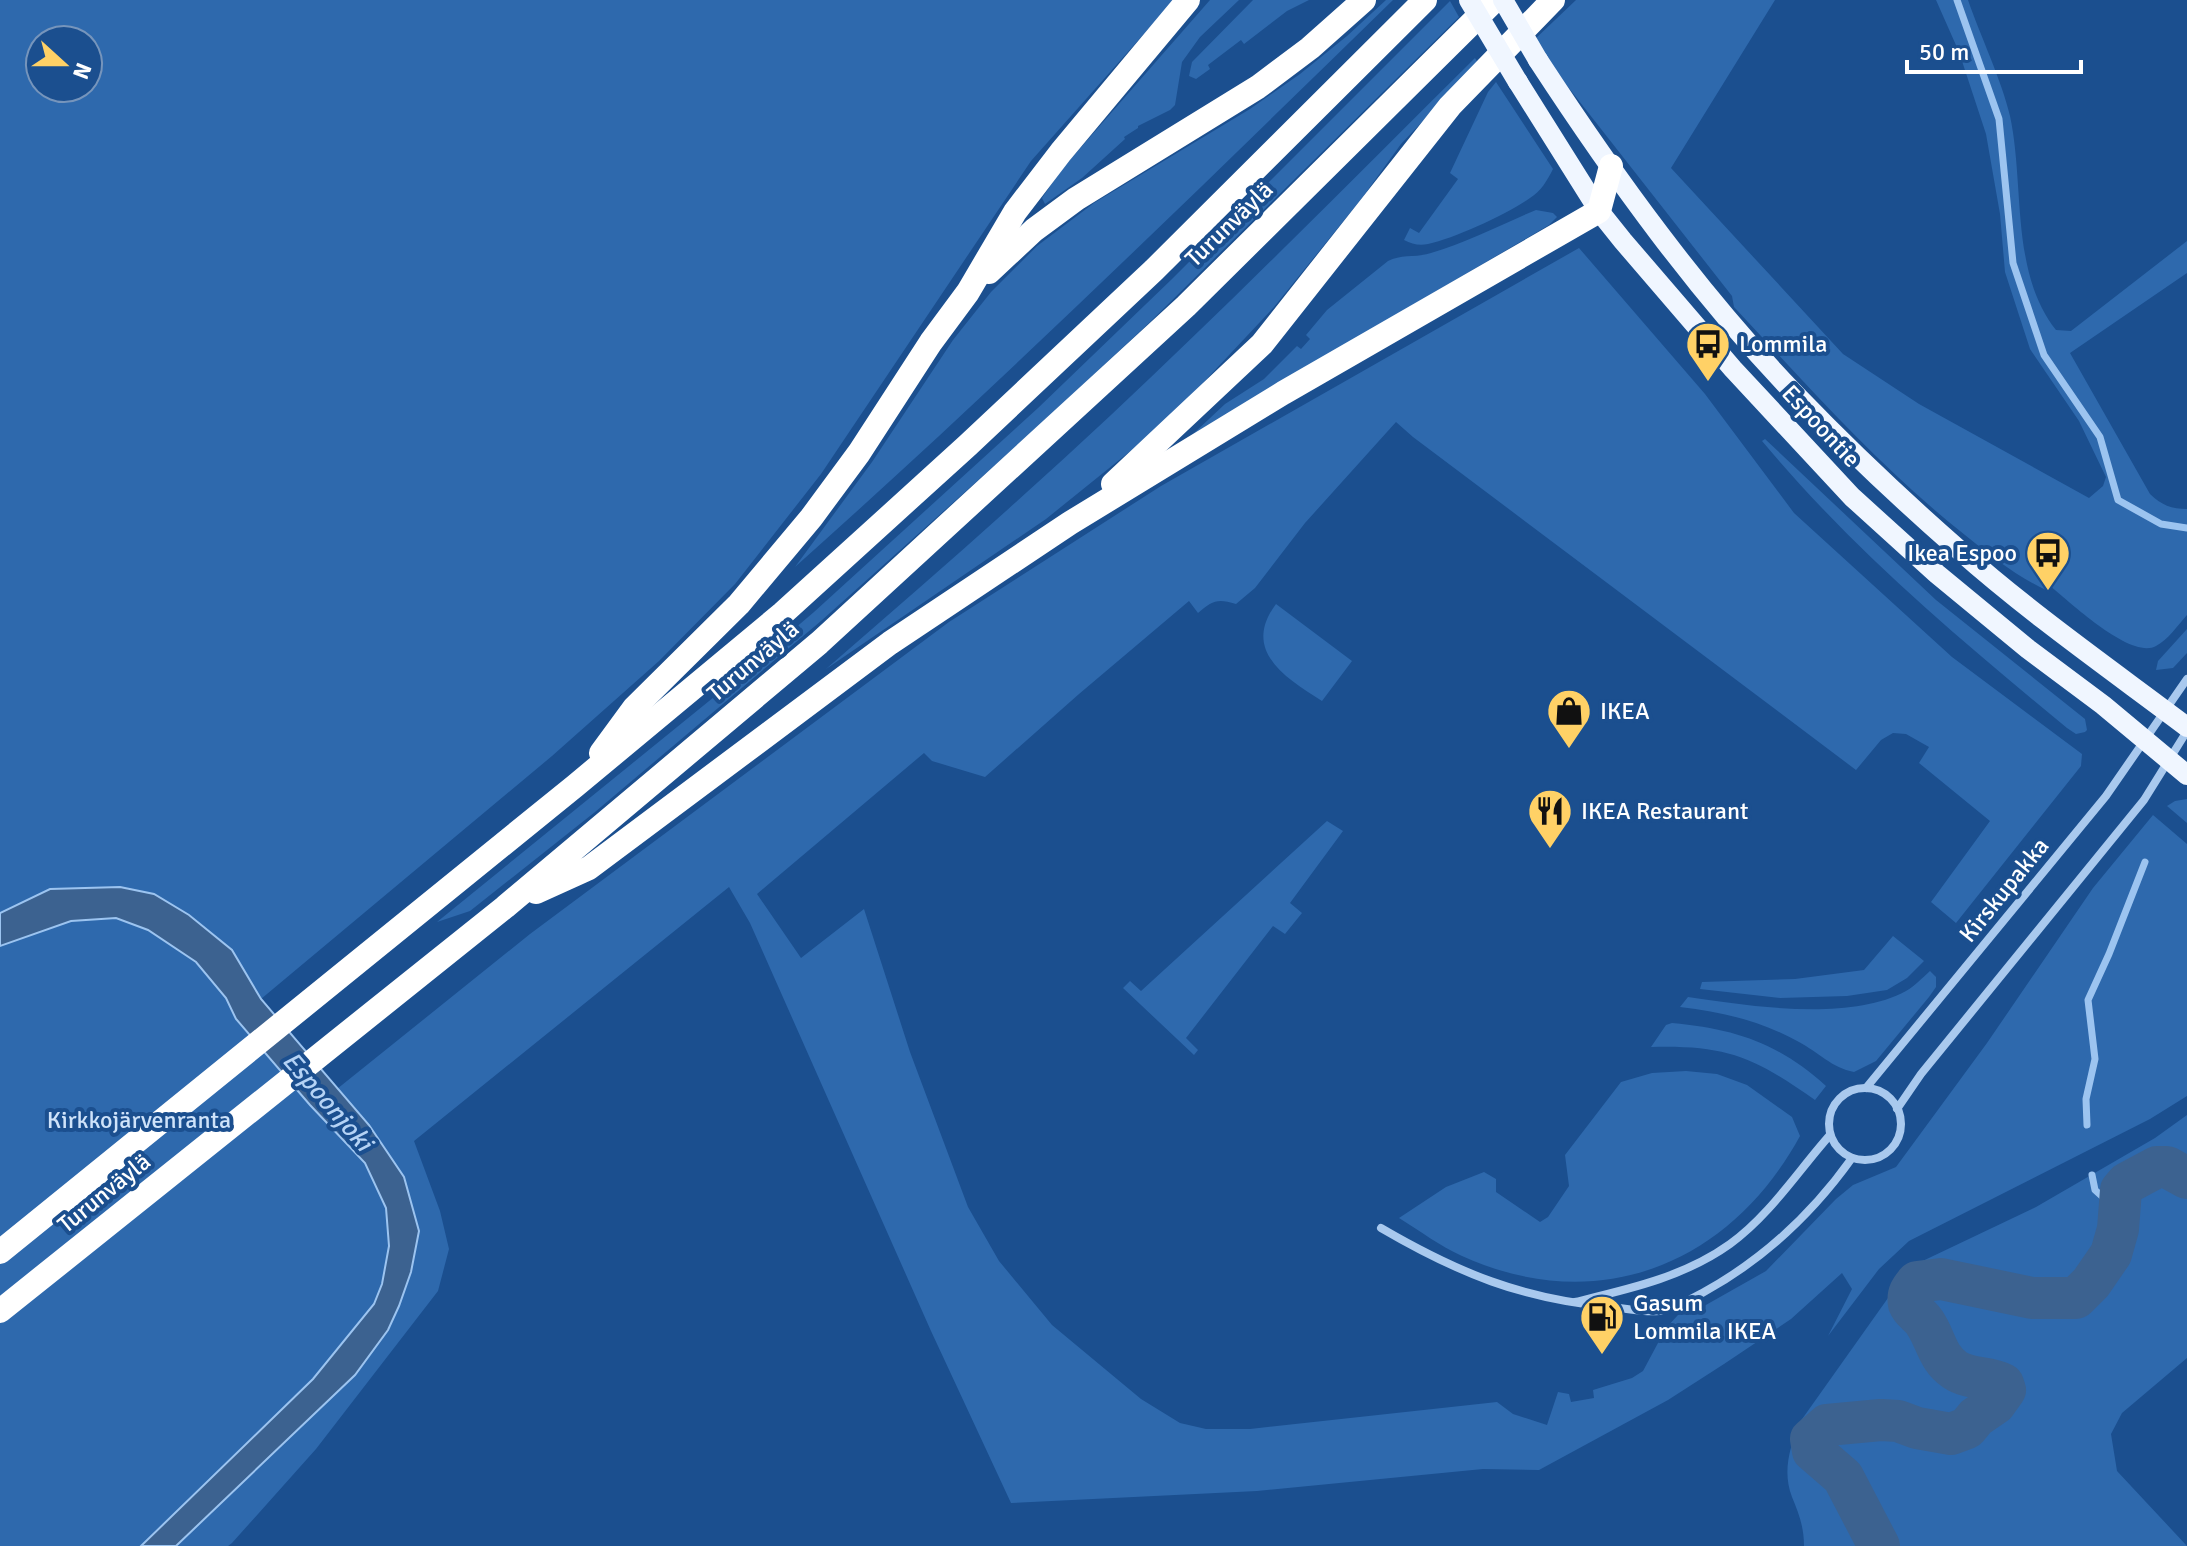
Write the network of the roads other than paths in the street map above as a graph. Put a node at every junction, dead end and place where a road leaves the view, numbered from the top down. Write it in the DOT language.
graph roads {
  1 [pos="1188,0"];
  2 [pos="1364,0"];
  3 [pos="1425,0"];
  4 [pos="1469,0"];
  5 [pos="1495,0"];
  6 [pos="1503,0"];
  7 [pos="1553,0"];
  8 [pos="1611,166"];
  9 [pos="1599,211"];
  10 [pos="968,292"];
  11 [pos="1070,523"];
  12 [pos="2187,679"];
  13 [pos="2165,711"];
  14 [pos="2187,729"];
  15 [pos="2145,740"];
  16 [pos="2169,760"];
  17 [pos="2187,775"];
  18 [pos="575,786"];
  19 [pos="505,907"];
  20 [pos="1866,1088"];
  21 [pos="1897,1109"];
  22 [pos="1830,1135"];
  23 [pos="1852,1158"];
  24 [pos="1381,1228"];
  25 [pos="0,1252"];
  26 [pos="1568,1303"];
  27 [pos="0,1311"];
  1 -- 10 [label="highway"];
  2 -- 10 [label="highway"];
  3 -- 18 [label="highway, Turunväylä"];
  4 -- 9 [label="main road, Espoontie, bridge"];
  5 -- 19 [label="highway, Turunväylä"];
  6 -- 8 [label="main road, Espoontie, bridge"];
  7 -- 11 [label="highway"];
  8 -- 9 [label="highway"];
  8 -- 13 [label="main road, Espoontie"];
  9 -- 11 [label="highway"];
  9 -- 15 [label="main road, Espoontie"];
  10 -- 18 [label="highway"];
  11 -- 19 [label="highway"];
  12 -- 13 [label="street, Kirskupakka"];
  13 -- 14 [label="main road, Espoontie"];
  13 -- 15 [label="street, Kirskupakka"];
  14 -- 16 [label="street"];
  15 -- 16 [label="main road, Espoontie"];
  15 -- 20 [label="street, Kirskupakka"];
  16 -- 17 [label="main road, Espoontie"];
  16 -- 21 [label="street"];
  18 -- 25 [label="highway, Turunväylä"];
  19 -- 27 [label="highway, Turunväylä"];
  20 -- 21 [label="street"];
  20 -- 22 [label="street"];
  21 -- 23 [label="street"];
  22 -- 23 [label="street"];
  22 -- 26 [label="street"];
  23 -- 26 [label="street"];
  24 -- 26 [label="street"];
}
